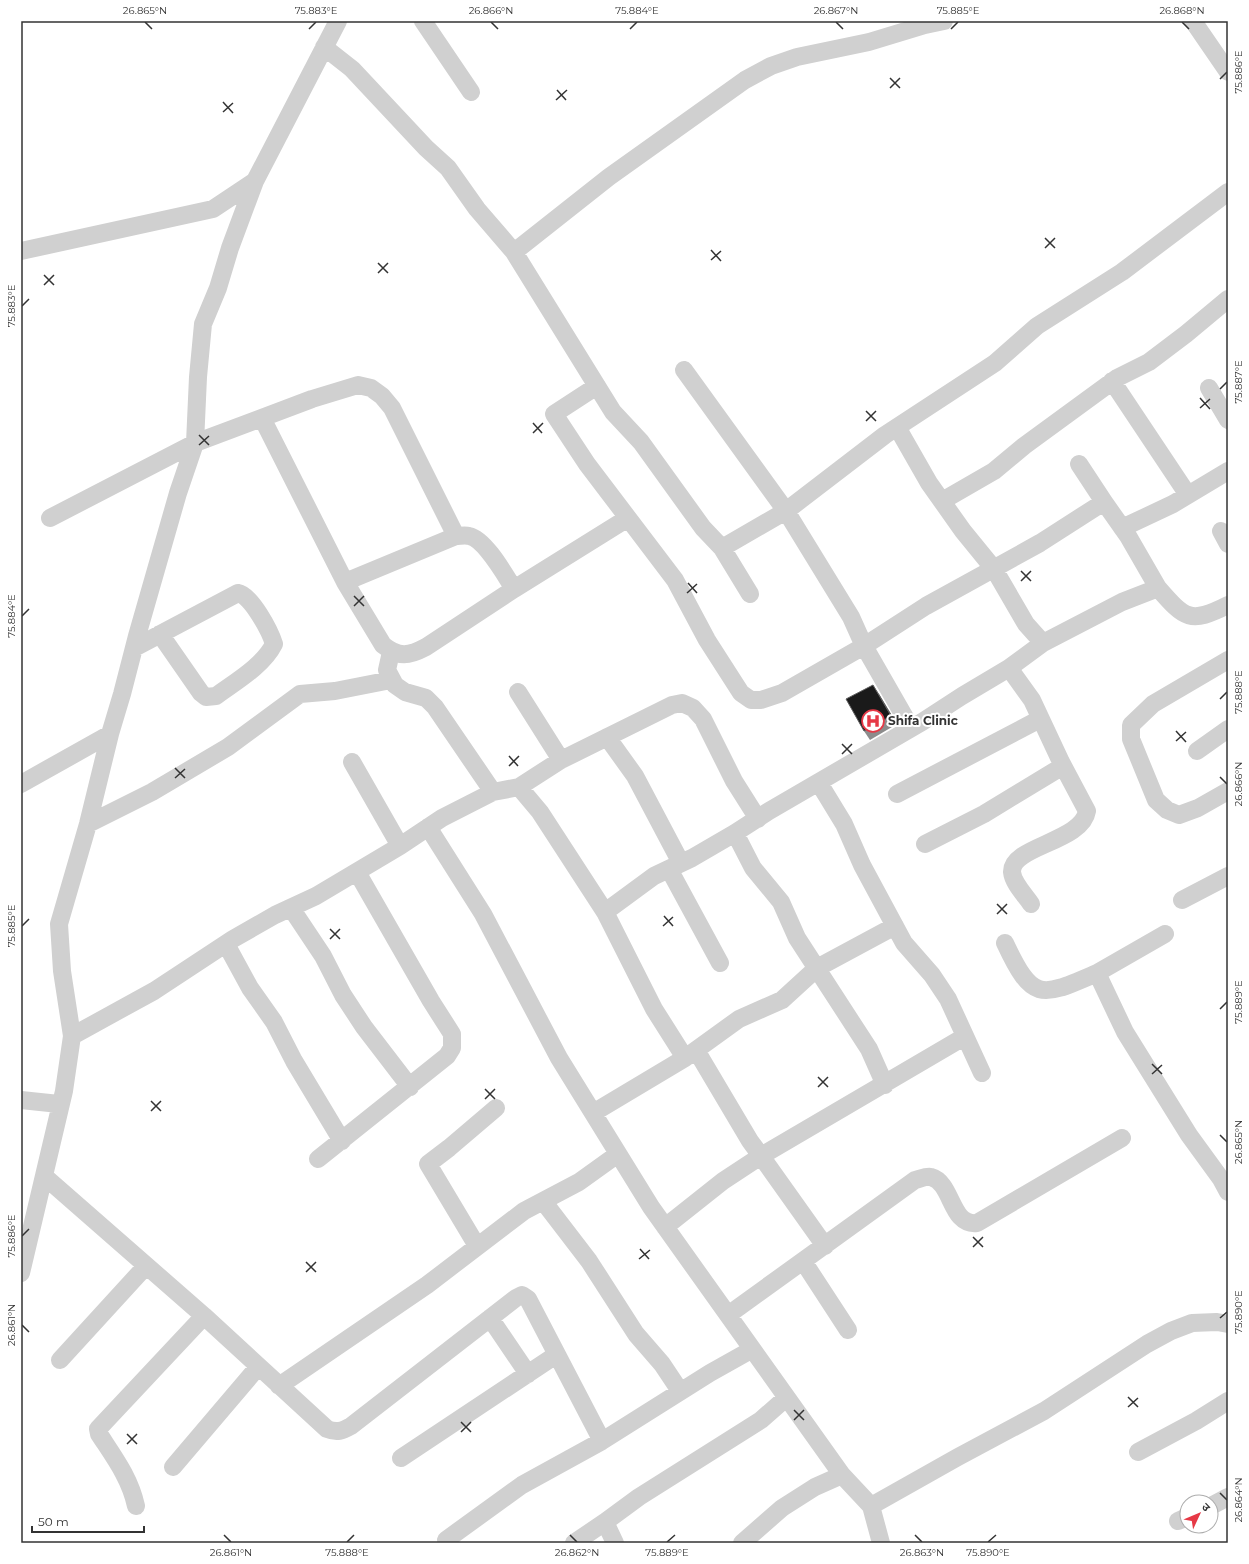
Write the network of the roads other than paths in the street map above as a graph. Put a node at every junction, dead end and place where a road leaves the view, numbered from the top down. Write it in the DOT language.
graph roads {
  1 [pos="338,21"];
  2 [pos="423,21"];
  3 [pos="944,21"];
  4 [pos="1193,21"];
  5 [pos="324,47"];
  6 [pos="1228,72"];
  7 [pos="471,92"];
  8 [pos="255,181"];
  9 [pos="1228,192"];
  10 [pos="21,251"];
  11 [pos="514,252"];
  12 [pos="1228,299"];
  13 [pos="684,370"];
  14 [pos="1112,381"];
  15 [pos="597,386"];
  16 [pos="1209,388"];
  17 [pos="262,418"];
  18 [pos="1228,420"];
  19 [pos="897,427"];
  20 [pos="195,443"];
  21 [pos="1079,464"];
  22 [pos="1228,471"];
  23 [pos="1188,495"];
  24 [pos="942,501"];
  25 [pos="1104,502"];
  26 [pos="786,511"];
  27 [pos="50,518"];
  28 [pos="628,518"];
  29 [pos="1122,528"];
  30 [pos="456,536"];
  31 [pos="722,548"];
  32 [pos="994,568"];
  33 [pos="346,582"];
  34 [pos="1158,588"];
  35 [pos="514,589"];
  36 [pos="750,594"];
  37 [pos="1228,605"];
  38 [pos="160,634"];
  39 [pos="1043,643"];
  40 [pos="864,646"];
  41 [pos="134,648"];
  42 [pos="391,652"];
  43 [pos="1228,660"];
  44 [pos="1009,668"];
  45 [pos="391,680"];
  46 [pos="518,692"];
  47 [pos="1040,719"];
  48 [pos="911,728"];
  49 [pos="1228,729"];
  50 [pos="110,734"];
  51 [pos="607,737"];
  52 [pos="1197,752"];
  53 [pos="561,760"];
  54 [pos="352,762"];
  55 [pos="1063,766"];
  56 [pos="819,783"];
  57 [pos="21,784"];
  58 [pos="519,788"];
  59 [pos="1228,791"];
  60 [pos="493,792"];
  61 [pos="898,794"];
  62 [pos="758,818"];
  63 [pos="88,824"];
  64 [pos="428,827"];
  65 [pos="735,833"];
  66 [pos="925,844"];
  67 [pos="400,846"];
  68 [pos="675,866"];
  69 [pos="357,872"];
  70 [pos="1228,876"];
  71 [pos="1182,900"];
  72 [pos="1031,904"];
  73 [pos="291,908"];
  74 [pos="605,912"];
  75 [pos="895,926"];
  76 [pos="1165,934"];
  77 [pos="1005,943"];
  78 [pos="226,944"];
  79 [pos="720,963"];
  80 [pos="817,968"];
  81 [pos="1097,973"];
  82 [pos="72,1036"];
  83 [pos="964,1037"];
  84 [pos="690,1054"];
  85 [pos="982,1073"];
  86 [pos="885,1085"];
  87 [pos="410,1087"];
  88 [pos="21,1100"];
  89 [pos="59,1104"];
  90 [pos="496,1108"];
  91 [pos="593,1113"];
  92 [pos="1122,1138"];
  93 [pos="342,1140"];
  94 [pos="618,1154"];
  95 [pos="761,1156"];
  96 [pos="318,1159"];
  97 [pos="44,1176"];
  98 [pos="1228,1192"];
  99 [pos="543,1201"];
  100 [pos="665,1227"];
  101 [pos="477,1246"];
  102 [pos="825,1246"];
  103 [pos="803,1262"];
  104 [pos="146,1266"];
  105 [pos="21,1273"];
  106 [pos="728,1315"];
  107 [pos="204,1316"];
  108 [pos="490,1318"];
  109 [pos="1228,1324"];
  110 [pos="848,1330"];
  111 [pos="751,1350"];
  112 [pos="556,1355"];
  113 [pos="60,1360"];
  114 [pos="258,1367"];
  115 [pos="528,1374"];
  116 [pos="279,1386"];
  117 [pos="680,1391"];
  118 [pos="786,1398"];
  119 [pos="1228,1401"];
  120 [pos="602,1441"];
  121 [pos="1138,1452"];
  122 [pos="401,1458"];
  123 [pos="173,1467"];
  124 [pos="842,1475"];
  125 [pos="1228,1497"];
  126 [pos="1219,1502"];
  127 [pos="136,1506"];
  128 [pos="871,1506"];
  129 [pos="605,1522"];
  130 [pos="446,1540"];
  131 [pos="574,1543"];
  132 [pos="615,1543"];
  133 [pos="742,1543"];
  134 [pos="881,1543"];
  1 -- 5 [label="street"];
  2 -- 7 [label="street"];
  3 -- 11 [label="street"];
  4 -- 6 [label="street"];
  5 -- 8 [label="street"];
  5 -- 11 [label="street"];
  8 -- 10 [label="street"];
  8 -- 20 [label="street"];
  9 -- 19 [label="street"];
  11 -- 15 [label="street"];
  12 -- 14 [label="street"];
  13 -- 26 [label="street"];
  14 -- 23 [label="street"];
  14 -- 24 [label="street"];
  15 -- 28 [label="street"];
  15 -- 31 [label="street"];
  16 -- 18 [label="street"];
  17 -- 20 [label="street"];
  17 -- 30 [label="street"];
  17 -- 33 [label="street"];
  19 -- 24 [label="street"];
  19 -- 26 [label="street"];
  20 -- 27 [label="street"];
  20 -- 41 [label="street"];
  21 -- 25 [label="street"];
  22 -- 23 [label="street"];
  23 -- 29 [label="street"];
  24 -- 32 [label="street"];
  25 -- 29 [label="street"];
  25 -- 32 [label="street"];
  26 -- 31 [label="street"];
  26 -- 40 [label="street"];
  28 -- 35 [label="street"];
  28 -- 40 [label="street"];
  29 -- 34 [label="street"];
  30 -- 33 [label="street"];
  30 -- 35 [label="street"];
  31 -- 36 [label="street"];
  32 -- 39 [label="street"];
  32 -- 40 [label="street"];
  33 -- 42 [label="street"];
  34 -- 37 [label="street"];
  34 -- 39 [label="street"];
  35 -- 42 [label="street"];
  38 -- 38 [label="street"];
  38 -- 41 [label="street"];
  39 -- 44 [label="street"];
  40 -- 48 [label="street"];
  41 -- 50 [label="street"];
  42 -- 45 [label="street"];
  43 -- 59 [label="street"];
  44 -- 47 [label="street"];
  44 -- 48 [label="street"];
  45 -- 60 [label="street"];
  45 -- 63 [label="street"];
  46 -- 53 [label="street"];
  47 -- 55 [label="street"];
  47 -- 61 [label="street"];
  48 -- 56 [label="street"];
  49 -- 52 [label="street"];
  50 -- 57 [label="street"];
  50 -- 63 [label="street"];
  51 -- 53 [label="street"];
  51 -- 62 [label="street"];
  51 -- 68 [label="street"];
  53 -- 58 [label="street"];
  54 -- 67 [label="street"];
  55 -- 66 [label="street"];
  55 -- 72 [label="street"];
  56 -- 62 [label="street"];
  56 -- 75 [label="street"];
  58 -- 60 [label="street"];
  58 -- 74 [label="street"];
  60 -- 64 [label="street"];
  62 -- 65 [label="street"];
  63 -- 82 [label="street"];
  64 -- 67 [label="street"];
  64 -- 91 [label="street"];
  65 -- 68 [label="street"];
  65 -- 80 [label="street"];
  67 -- 69 [label="street"];
  68 -- 74 [label="street"];
  68 -- 79 [label="street"];
  69 -- 73 [label="street"];
  69 -- 87 [label="street"];
  70 -- 71 [label="street"];
  73 -- 78 [label="street"];
  73 -- 87 [label="street"];
  74 -- 84 [label="street"];
  75 -- 80 [label="street"];
  75 -- 83 [label="street"];
  76 -- 81 [label="street"];
  77 -- 81 [label="street"];
  78 -- 82 [label="street"];
  78 -- 93 [label="street"];
  80 -- 84 [label="street"];
  80 -- 86 [label="street"];
  81 -- 98 [label="street"];
  82 -- 89 [label="street"];
  83 -- 85 [label="street"];
  83 -- 86 [label="street"];
  84 -- 91 [label="street"];
  84 -- 95 [label="street"];
  86 -- 95 [label="street"];
  87 -- 93 [label="street"];
  88 -- 89 [label="street"];
  89 -- 97 [label="street"];
  90 -- 101 [label="street"];
  91 -- 94 [label="street"];
  92 -- 102 [label="street"];
  93 -- 96 [label="street"];
  94 -- 99 [label="street"];
  94 -- 100 [label="street"];
  95 -- 100 [label="street"];
  95 -- 102 [label="street"];
  97 -- 104 [label="street"];
  97 -- 105 [label="street"];
  99 -- 101 [label="street"];
  99 -- 117 [label="street"];
  100 -- 106 [label="street"];
  101 -- 116 [label="street"];
  102 -- 103 [label="street"];
  103 -- 106 [label="street"];
  103 -- 110 [label="street"];
  104 -- 107 [label="street"];
  104 -- 113 [label="street"];
  106 -- 111 [label="street"];
  107 -- 114 [label="street"];
  107 -- 127 [label="street"];
  108 -- 112 [label="street"];
  108 -- 115 [label="street"];
  108 -- 116 [label="street"];
  109 -- 128 [label="street"];
  111 -- 117 [label="street"];
  111 -- 118 [label="street"];
  112 -- 115 [label="street"];
  112 -- 120 [label="street"];
  114 -- 116 [label="street"];
  114 -- 123 [label="street"];
  115 -- 122 [label="street"];
  117 -- 120 [label="street"];
  118 -- 124 [label="street"];
  118 -- 129 [label="street"];
  119 -- 121 [label="street"];
  120 -- 130 [label="street"];
  124 -- 128 [label="street"];
  124 -- 133 [label="street"];
  125 -- 126 [label="street"];
  128 -- 134 [label="street"];
  129 -- 131 [label="street"];
  129 -- 132 [label="street"];
}
